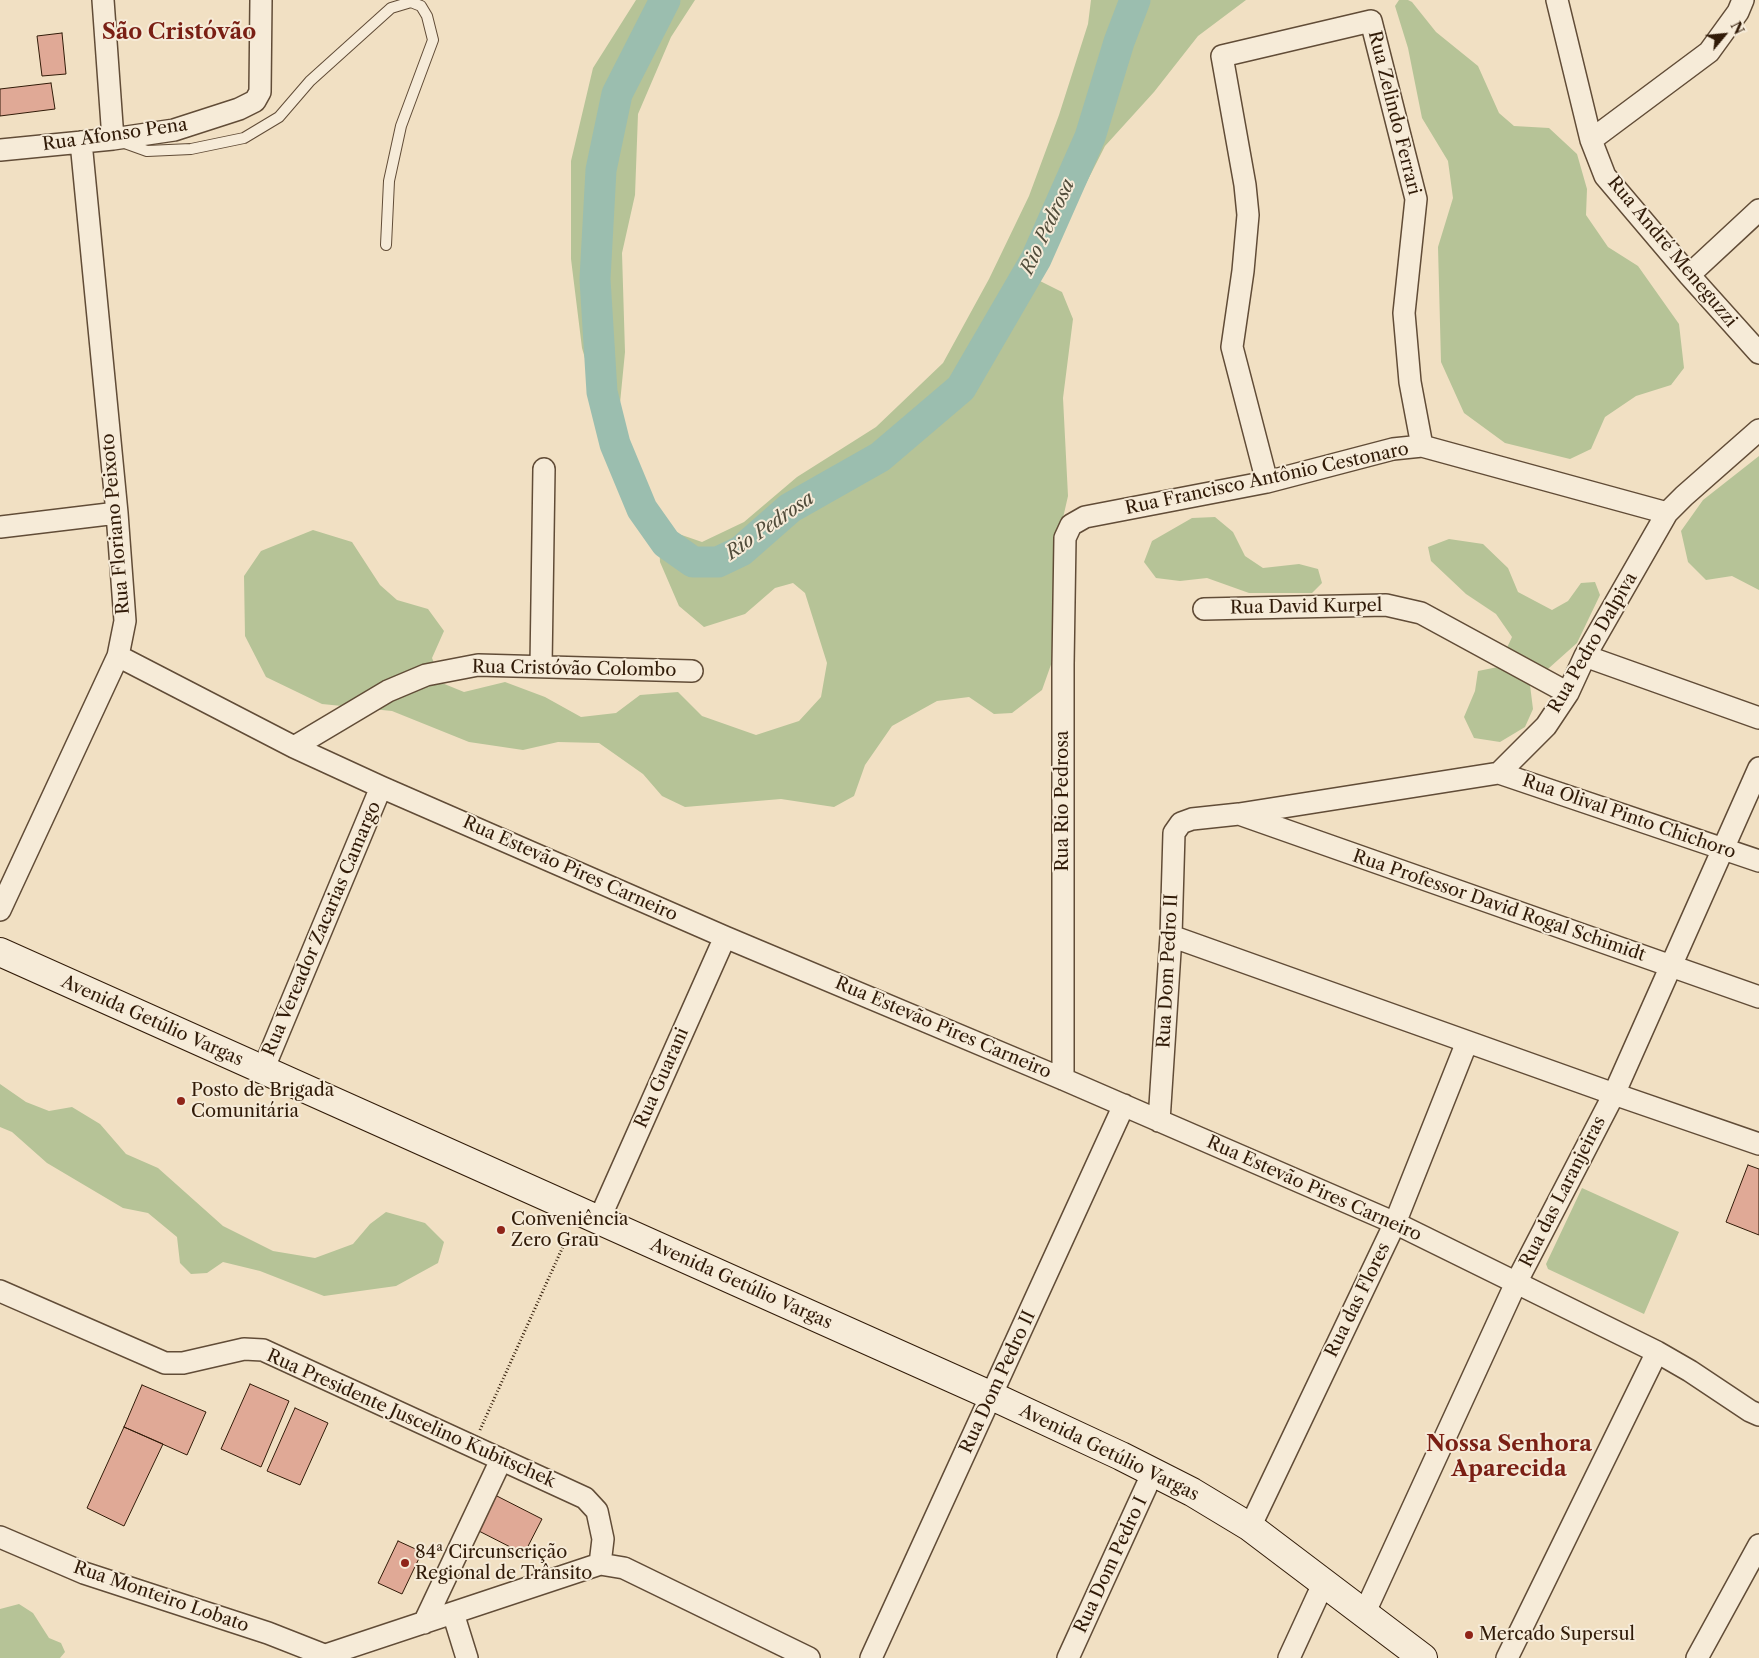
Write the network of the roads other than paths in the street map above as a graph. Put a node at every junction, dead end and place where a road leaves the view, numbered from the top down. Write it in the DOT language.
graph roads {
  1 [pos="103,0"];
  2 [pos="261,0"];
  3 [pos="1558,0"];
  4 [pos="1743,0"];
  5 [pos="113,139"];
  6 [pos="1591,140"];
  7 [pos="81,142"];
  8 [pos="0,150"];
  9 [pos="1759,210"];
  10 [pos="386,245"];
  11 [pos="1689,275"];
  12 [pos="1759,353"];
  13 [pos="1759,430"];
  14 [pos="1422,446"];
  15 [pos="544,469"];
  16 [pos="1267,482"];
  17 [pos="117,513"];
  18 [pos="1667,513"];
  19 [pos="1070,525"];
  20 [pos="0,526"];
  21 [pos="1204,609"];
  22 [pos="118,656"];
  23 [pos="1585,656"];
  24 [pos="541,666"];
  25 [pos="692,671"];
  26 [pos="1568,692"];
  27 [pos="1759,718"];
  28 [pos="294,747"];
  29 [pos="1759,768"];
  30 [pos="1499,773"];
  31 [pos="381,787"];
  32 [pos="1239,814"];
  33 [pos="1722,849"];
  34 [pos="1759,861"];
  35 [pos="0,910"];
  36 [pos="1171,936"];
  37 [pos="724,937"];
  38 [pos="0,952"];
  39 [pos="1670,966"];
  40 [pos="1759,997"];
  41 [pos="1467,1042"];
  42 [pos="263,1070"];
  43 [pos="1063,1079"];
  44 [pos="1614,1094"];
  45 [pos="1124,1105"];
  46 [pos="1159,1121"];
  47 [pos="1759,1144"];
  48 [pos="589,1216"];
  49 [pos="1395,1223"];
  50 [pos="1516,1283"];
  51 [pos="0,1291"];
  52 [pos="1657,1352"];
  53 [pos="992,1396"];
  54 [pos="1759,1415"];
  55 [pos="501,1460"];
  56 [pos="1153,1472"];
  57 [pos="1250,1526"];
  58 [pos="0,1537"];
  59 [pos="1759,1545"];
  60 [pos="600,1564"];
  61 [pos="1324,1582"];
  62 [pos="453,1613"];
  63 [pos="1364,1614"];
  64 [pos="424,1623"];
  65 [pos="320,1657"];
  66 [pos="467,1658"];
  67 [pos="809,1658"];
  68 [pos="871,1658"];
  69 [pos="1068,1658"];
  70 [pos="1289,1658"];
  71 [pos="1423,1658"];
  72 [pos="1507,1658"];
  73 [pos="1697,1658"];
  1 -- 5 [label="street"];
  2 -- 5 [label="street, Rua Afonso Pena"];
  3 -- 6 [label="street, Rua André Meneguzzi"];
  4 -- 6 [label="street"];
  5 -- 7 [label="street, Rua Afonso Pena"];
  5 -- 10 [label="lane"];
  6 -- 11 [label="street, Rua André Meneguzzi"];
  7 -- 8 [label="street, Rua Afonso Pena"];
  7 -- 17 [label="street, Rua Floriano Peixoto"];
  9 -- 11 [label="street"];
  11 -- 12 [label="street, Rua André Meneguzzi"];
  13 -- 18 [label="street, Rua Pedro Dalpiva"];
  14 -- 16 [label="street, Rua Francisco Antônio Cestonaro"];
  14 -- 16 [label="street, Rua Zelindo Ferrari"];
  14 -- 18 [label="street, Rua Francisco Antônio Cestonaro"];
  15 -- 24 [label="street"];
  16 -- 19 [label="street, Rua Francisco Antônio Cestonaro"];
  17 -- 20 [label="street"];
  17 -- 22 [label="street, Rua Floriano Peixoto"];
  18 -- 23 [label="street, Rua Pedro Dalpiva"];
  19 -- 43 [label="street, Rua Rio Pedrosa"];
  21 -- 26 [label="street, Rua David Kurpel"];
  22 -- 28 [label="street, Rua Estevão Pires Carneiro"];
  22 -- 35 [label="street, Rua Floriano Peixoto"];
  23 -- 26 [label="street, Rua Pedro Dalpiva"];
  23 -- 27 [label="street"];
  24 -- 25 [label="street, Rua Cristóvão Colombo"];
  24 -- 28 [label="street, Rua Cristóvão Colombo"];
  26 -- 30 [label="street, Rua Pedro Dalpiva"];
  28 -- 31 [label="street, Rua Estevão Pires Carneiro"];
  29 -- 33 [label="street, Rua das Laranjeiras"];
  30 -- 32 [label="street"];
  30 -- 33 [label="street, Rua Olival Pinto Chichoro"];
  31 -- 37 [label="street, Rua Estevão Pires Carneiro"];
  31 -- 42 [label="street, Rua Vereador Zacarias Camargo"];
  32 -- 36 [label="street, Rua Dom Pedro II"];
  32 -- 39 [label="street, Rua Professor David Rogal Schimidt"];
  33 -- 34 [label="street, Rua Olival Pinto Chichoro"];
  33 -- 39 [label="street, Rua das Laranjeiras"];
  36 -- 41 [label="street"];
  36 -- 46 [label="street, Rua Dom Pedro II"];
  37 -- 43 [label="street, Rua Estevão Pires Carneiro"];
  37 -- 48 [label="street, Rua Guarani"];
  38 -- 42 [label="street, Avenida Getúlio Vargas"];
  39 -- 40 [label="street, Rua Professor David Rogal Schimidt"];
  39 -- 44 [label="street, Rua das Laranjeiras"];
  41 -- 44 [label="street"];
  41 -- 49 [label="street, Rua das Flores"];
  42 -- 48 [label="street, Avenida Getúlio Vargas"];
  43 -- 45 [label="street, Rua Estevão Pires Carneiro"];
  44 -- 47 [label="street"];
  44 -- 50 [label="street, Rua das Laranjeiras"];
  45 -- 46 [label="street, Rua Estevão Pires Carneiro"];
  45 -- 53 [label="street, Rua Dom Pedro II"];
  46 -- 49 [label="street, Rua Estevão Pires Carneiro"];
  48 -- 53 [label="street, Avenida Getúlio Vargas"];
  49 -- 50 [label="street, Rua Estevão Pires Carneiro"];
  49 -- 57 [label="street, Rua das Flores"];
  50 -- 52 [label="street, Rua Estevão Pires Carneiro"];
  50 -- 63 [label="street, Rua das Laranjeiras"];
  51 -- 55 [label="street, Rua Presidente Juscelino Kubitschek"];
  52 -- 54 [label="street, Rua Estevão Pires Carneiro"];
  52 -- 72 [label="street"];
  53 -- 56 [label="street, Avenida Getúlio Vargas"];
  53 -- 68 [label="street, Rua Dom Pedro II"];
  55 -- 60 [label="street, Rua Presidente Juscelino Kubitschek"];
  55 -- 64 [label="street"];
  56 -- 57 [label="street, Avenida Getúlio Vargas"];
  56 -- 69 [label="street, Rua Dom Pedro I"];
  57 -- 61 [label="street, Avenida Getúlio Vargas"];
  58 -- 65 [label="street, Rua Monteiro Lobato"];
  59 -- 73 [label="street"];
  60 -- 62 [label="street"];
  60 -- 67 [label="street"];
  61 -- 63 [label="street, Avenida Getúlio Vargas"];
  61 -- 70 [label="street"];
  62 -- 64 [label="street"];
  62 -- 66 [label="street"];
  63 -- 71 [label="street, Avenida Getúlio Vargas"];
  64 -- 65 [label="street"];
}
